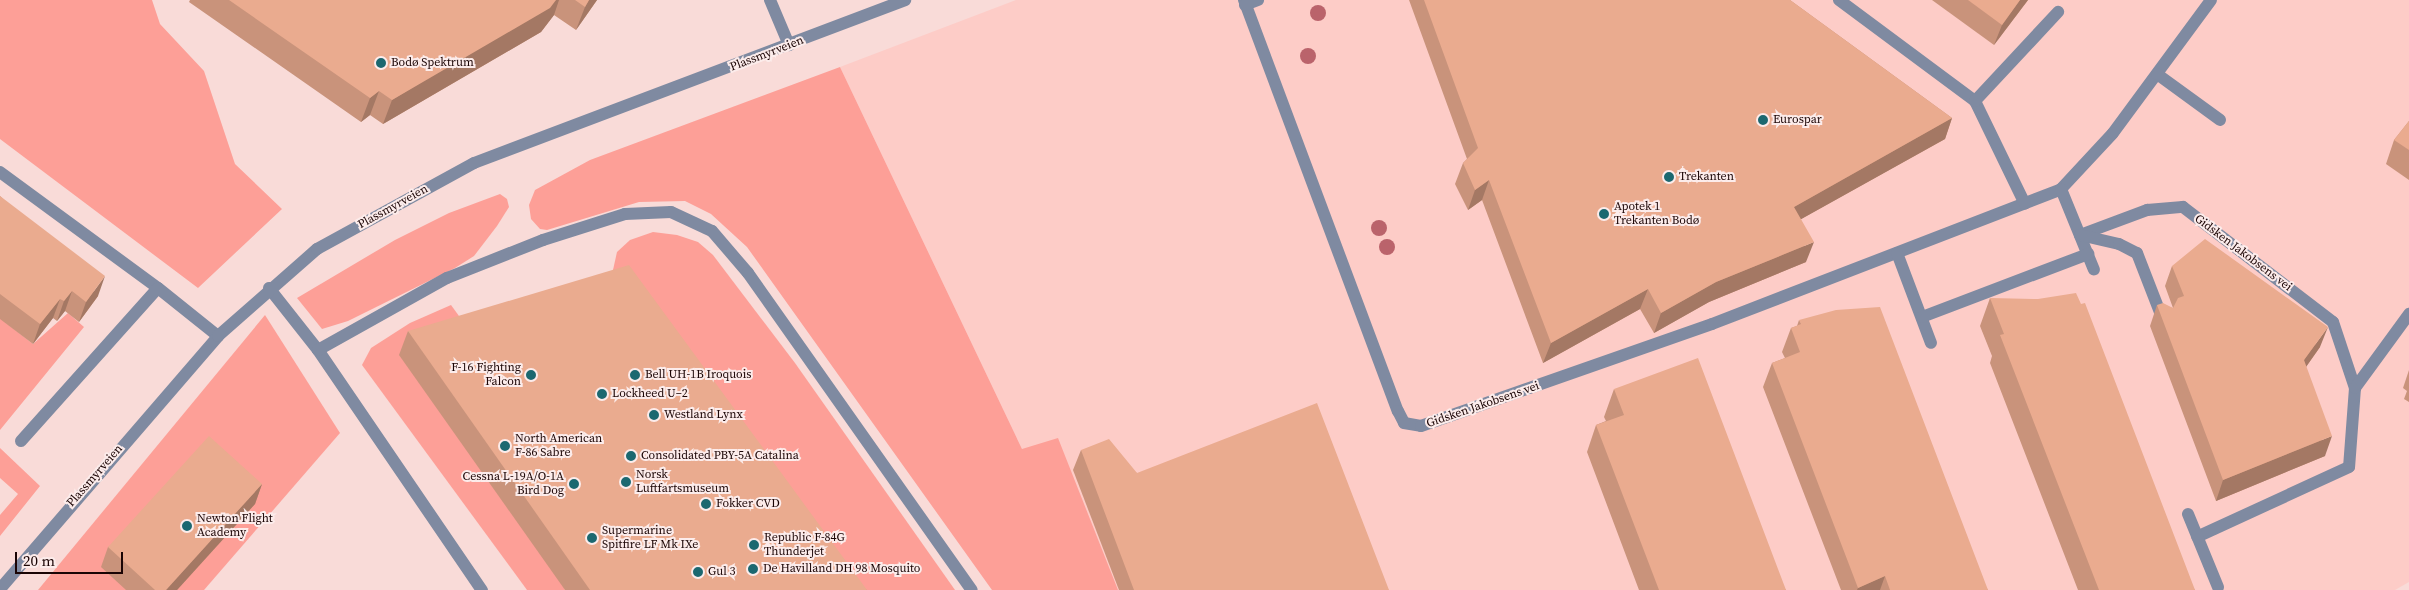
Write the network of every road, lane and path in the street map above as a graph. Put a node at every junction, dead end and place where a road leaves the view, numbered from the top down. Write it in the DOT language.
graph roads {
  1 [pos="770,0"];
  2 [pos="905,0"];
  3 [pos="1258,0"];
  4 [pos="1839,0"];
  5 [pos="2210,0"];
  6 [pos="1244,2"];
  7 [pos="2058,12"];
  8 [pos="789,46"];
  9 [pos="2157,74"];
  10 [pos="1975,101"];
  11 [pos="2220,120"];
  12 [pos="0,172"];
  13 [pos="2061,189"];
  14 [pos="2025,204"];
  15 [pos="2080,235"];
  16 [pos="1897,253"];
  17 [pos="2088,254"];
  18 [pos="2094,270"];
  19 [pos="158,288"];
  20 [pos="270,288"];
  21 [pos="2409,314"];
  22 [pos="1922,317"];
  23 [pos="2163,321"];
  24 [pos="218,336"];
  25 [pos="1931,343"];
  26 [pos="318,350"];
  27 [pos="2355,388"];
  28 [pos="21,442"];
  29 [pos="2188,514"];
  30 [pos="2198,537"];
  31 [pos="2218,588"];
  32 [pos="0,589"];
  33 [pos="482,590"];
  34 [pos="972,590"];
  1 -- 8 [label="street"];
  2 -- 8 [label="street, Plassmyrveien"];
  3 -- 6 [label="street, Gidsken Jakobsens vei"];
  4 -- 10 [label="street"];
  5 -- 9 [label="street, Gidsken Jakobsens vei"];
  6 -- 16 [label="street, Gidsken Jakobsens vei"];
  7 -- 10 [label="street"];
  8 -- 20 [label="street, Plassmyrveien"];
  9 -- 11 [label="street"];
  9 -- 13 [label="street, Gidsken Jakobsens vei"];
  10 -- 14 [label="street"];
  12 -- 19 [label="street"];
  13 -- 14 [label="street, Gidsken Jakobsens vei"];
  13 -- 15 [label="street"];
  14 -- 16 [label="street, Gidsken Jakobsens vei"];
  15 -- 17 [label="street"];
  15 -- 23 [label="street"];
  15 -- 27 [label="street, Gidsken Jakobsens vei"];
  16 -- 22 [label="street"];
  17 -- 18 [label="street"];
  17 -- 22 [label="street"];
  19 -- 24 [label="street"];
  19 -- 28 [label="street"];
  20 -- 24 [label="street, Plassmyrveien"];
  20 -- 26 [label="street"];
  21 -- 27 [label="street"];
  22 -- 25 [label="street"];
  24 -- 32 [label="street, Plassmyrveien"];
  26 -- 33 [label="street"];
  26 -- 34 [label="street"];
  27 -- 30 [label="street, Gidsken Jakobsens vei"];
  29 -- 30 [label="street"];
  30 -- 31 [label="street"];
}
